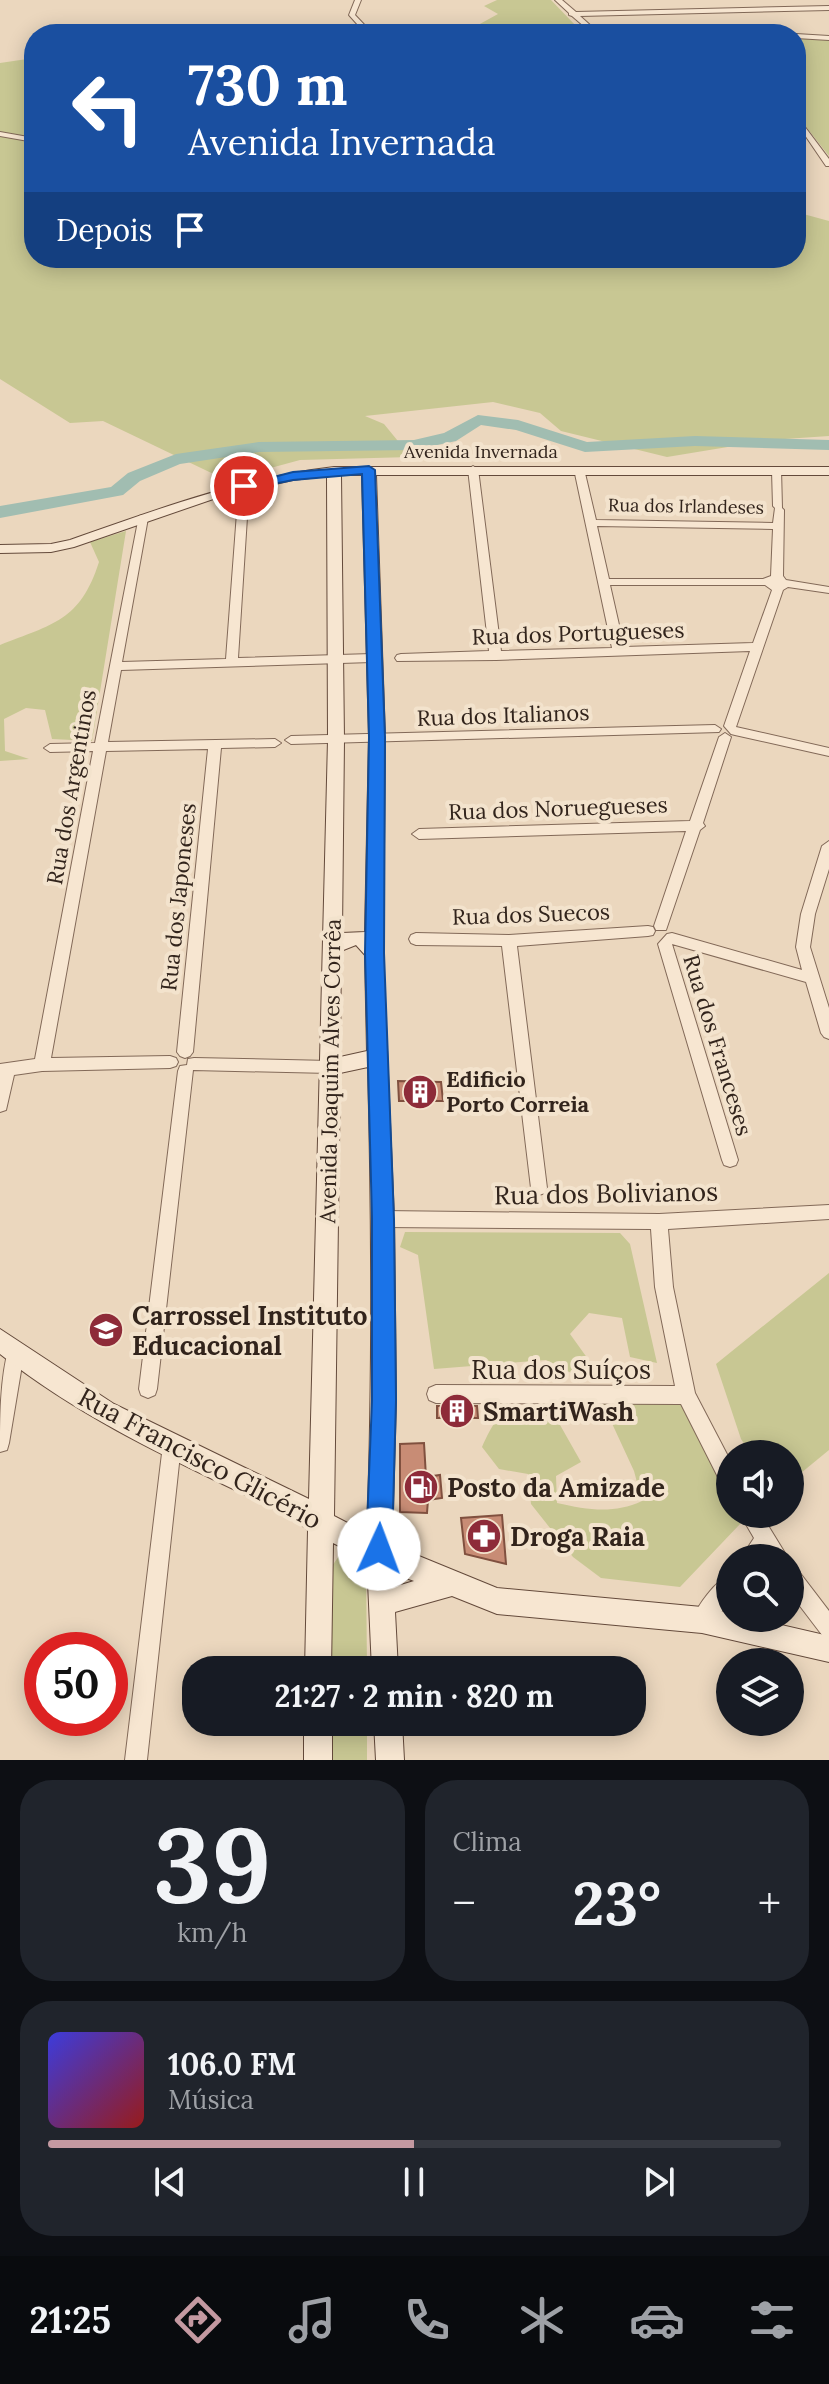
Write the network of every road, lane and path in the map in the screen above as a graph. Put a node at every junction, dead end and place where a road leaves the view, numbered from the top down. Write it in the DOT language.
graph roads {
  1 [pos="358,0"];
  2 [pos="558,0"];
  3 [pos="744,0"];
  4 [pos="548,1"];
  5 [pos="829,8"];
  6 [pos="751,9"];
  7 [pos="571,14"];
  8 [pos="563,20"];
  9 [pos="361,24"];
  10 [pos="584,24"];
  11 [pos="758,24"];
  12 [pos="806,37"];
  13 [pos="829,38"];
  14 [pos="806,130"];
  15 [pos="0,134"];
  16 [pos="24,138"];
  17 [pos="829,164"];
  18 [pos="473,469"];
  19 [pos="579,469"];
  20 [pos="369,470"];
  21 [pos="334,471"];
  22 [pos="777,471"];
  23 [pos="829,471"];
  24 [pos="244,486"];
  25 [pos="143,518"];
  26 [pos="593,523"];
  27 [pos="779,526"];
  28 [pos="0,549"];
  29 [pos="606,582"];
  30 [pos="777,583"];
  31 [pos="829,590"];
  32 [pos="756,647"];
  33 [pos="619,652"];
  34 [pos="496,656"];
  35 [pos="372,658"];
  36 [pos="401,658"];
  37 [pos="336,660"];
  38 [pos="232,663"];
  39 [pos="115,666"];
  40 [pos="726,731"];
  41 [pos="377,737"];
  42 [pos="291,740"];
  43 [pos="336,740"];
  44 [pos="275,743"];
  45 [pos="215,746"];
  46 [pos="98,747"];
  47 [pos="50,748"];
  48 [pos="829,752"];
  49 [pos="698,826"];
  50 [pos="419,834"];
  51 [pos="829,848"];
  52 [pos="662,935"];
  53 [pos="416,939"];
  54 [pos="509,941"];
  55 [pos="333,947"];
  56 [pos="374,953"];
  57 [pos="811,978"];
  58 [pos="829,1033"];
  59 [pos="376,1057"];
  60 [pos="189,1062"];
  61 [pos="42,1065"];
  62 [pos="330,1067"];
  63 [pos="4,1070"];
  64 [pos="0,1105"];
  65 [pos="730,1160"];
  66 [pos="539,1188"];
  67 [pos="829,1212"];
  68 [pos="383,1219"];
  69 [pos="659,1222"];
  70 [pos="8,1346"];
  71 [pos="148,1389"];
  72 [pos="436,1394"];
  73 [pos="686,1395"];
  74 [pos="0,1443"];
  75 [pos="172,1445"];
  76 [pos="716,1453"];
  77 [pos="318,1522"];
  78 [pos="759,1528"];
  79 [pos="766,1539"];
  80 [pos="762,1544"];
  81 [pos="769,1544"];
  82 [pos="379,1549"];
  83 [pos="450,1584"];
  84 [pos="804,1595"];
  85 [pos="716,1602"];
  86 [pos="382,1603"];
  87 [pos="702,1620"];
  88 [pos="829,1628"];
  89 [pos="829,1649"];
  90 [pos="318,1656"];
  91 [pos="384,1656"];
  92 [pos="318,1736"];
  93 [pos="389,1736"];
  94 [pos="136,1760"];
  95 [pos="318,1760"];
  96 [pos="391,1760"];
  1 -- 9 [label="street"];
  2 -- 7 [label="street"];
  3 -- 6 [label="street"];
  4 -- 8 [label="street"];
  5 -- 6 [label="street"];
  6 -- 7 [label="street"];
  6 -- 11 [label="street"];
  7 -- 10 [label="street"];
  12 -- 13 [label="street"];
  14 -- 17 [label="street"];
  15 -- 16 [label="street"];
  18 -- 19 [label="main road, Avenida Invernada"];
  18 -- 20 [label="main road, Avenida Invernada"];
  18 -- 34 [label="street"];
  19 -- 22 [label="main road, Avenida Invernada"];
  19 -- 26 [label="street"];
  20 -- 21 [label="main road, Avenida Invernada"];
  20 -- 35 [label="main road, Avenida Joaquim Alves Corrêa"];
  21 -- 24 [label="main road, Avenida Invernada"];
  21 -- 37 [label="main road, Avenida Joaquim Alves Corrêa"];
  22 -- 23 [label="main road, Avenida Invernada"];
  22 -- 27 [label="street"];
  24 -- 25 [label="main road, Avenida Invernada"];
  24 -- 38 [label="street"];
  25 -- 28 [label="main road, Avenida Invernada"];
  25 -- 39 [label="street, Rua dos Argentinos"];
  26 -- 27 [label="street, Rua dos Irlandeses"];
  26 -- 29 [label="street"];
  27 -- 30 [label="street"];
  29 -- 30 [label="street"];
  29 -- 33 [label="street"];
  30 -- 31 [label="street"];
  30 -- 32 [label="street"];
  32 -- 33 [label="street, Rua dos Portugueses"];
  32 -- 40 [label="street"];
  33 -- 34 [label="street, Rua dos Portugueses"];
  34 -- 36 [label="street, Rua dos Portugueses"];
  35 -- 37 [label="street"];
  35 -- 41 [label="main road, Avenida Joaquim Alves Corrêa"];
  37 -- 38 [label="street"];
  37 -- 43 [label="main road, Avenida Joaquim Alves Corrêa"];
  38 -- 39 [label="street"];
  39 -- 46 [label="street, Rua dos Argentinos"];
  40 -- 41 [label="street, Rua dos Italianos"];
  40 -- 48 [label="street, Rua dos Italianos"];
  40 -- 49 [label="street"];
  41 -- 43 [label="street, Rua dos Italianos"];
  41 -- 56 [label="main road, Avenida Joaquim Alves Corrêa"];
  42 -- 43 [label="street, Rua dos Italianos"];
  43 -- 55 [label="main road, Avenida Joaquim Alves Corrêa"];
  44 -- 45 [label="street"];
  45 -- 46 [label="street"];
  45 -- 60 [label="street, Rua dos Japoneses"];
  46 -- 47 [label="street"];
  46 -- 61 [label="street, Rua dos Argentinos"];
  49 -- 50 [label="street, Rua dos Noruegueses"];
  49 -- 52 [label="street"];
  51 -- 57 [label="street"];
  52 -- 54 [label="street, Rua dos Suecos"];
  52 -- 57 [label="street, Rua dos Suecos"];
  52 -- 65 [label="street, Rua dos Franceses"];
  53 -- 54 [label="street, Rua dos Suecos"];
  54 -- 66 [label="street"];
  55 -- 56 [label="main road"];
  55 -- 62 [label="main road, Avenida Joaquim Alves Corrêa"];
  56 -- 59 [label="main road, Avenida Joaquim Alves Corrêa"];
  57 -- 58 [label="street"];
  59 -- 62 [label="main road"];
  59 -- 68 [label="main road, Avenida Joaquim Alves Corrêa"];
  60 -- 61 [label="street"];
  60 -- 62 [label="street"];
  60 -- 71 [label="street, Rua dos Japoneses"];
  61 -- 63 [label="street"];
  62 -- 77 [label="main road, Avenida Joaquim Alves Corrêa"];
  63 -- 64 [label="street"];
  67 -- 69 [label="street, Rua dos Bolivianos"];
  68 -- 69 [label="street, Rua dos Bolivianos"];
  68 -- 82 [label="main road, Avenida Joaquim Alves Corrêa"];
  69 -- 73 [label="street"];
  70 -- 74 [label="street"];
  70 -- 75 [label="main road, Rua Francisco Glicério"];
  72 -- 73 [label="street, Rua dos Suíços"];
  73 -- 76 [label="street"];
  75 -- 77 [label="main road, Rua Francisco Glicério"];
  75 -- 94 [label="street"];
  77 -- 82 [label="main road, Rua Francisco Glicério"];
  77 -- 90 [label="main road, Avenida Joaquim Alves Corrêa"];
  78 -- 79 [label="street"];
  79 -- 80 [label="street"];
  79 -- 81 [label="street"];
  82 -- 83 [label="main road, Rua Francisco Glicério"];
  82 -- 86 [label="main road, Avenida Joaquim Alves Corrêa"];
  83 -- 86 [label="main road"];
  83 -- 87 [label="main road, Rua Francisco Glicério"];
  84 -- 88 [label="street"];
  85 -- 87 [label="street"];
  86 -- 91 [label="main road, Avenida Joaquim Alves Corrêa"];
  87 -- 89 [label="main road, Rua Francisco Glicério"];
  92 -- 95 [label="main road"];
  93 -- 96 [label="main road"];
}
